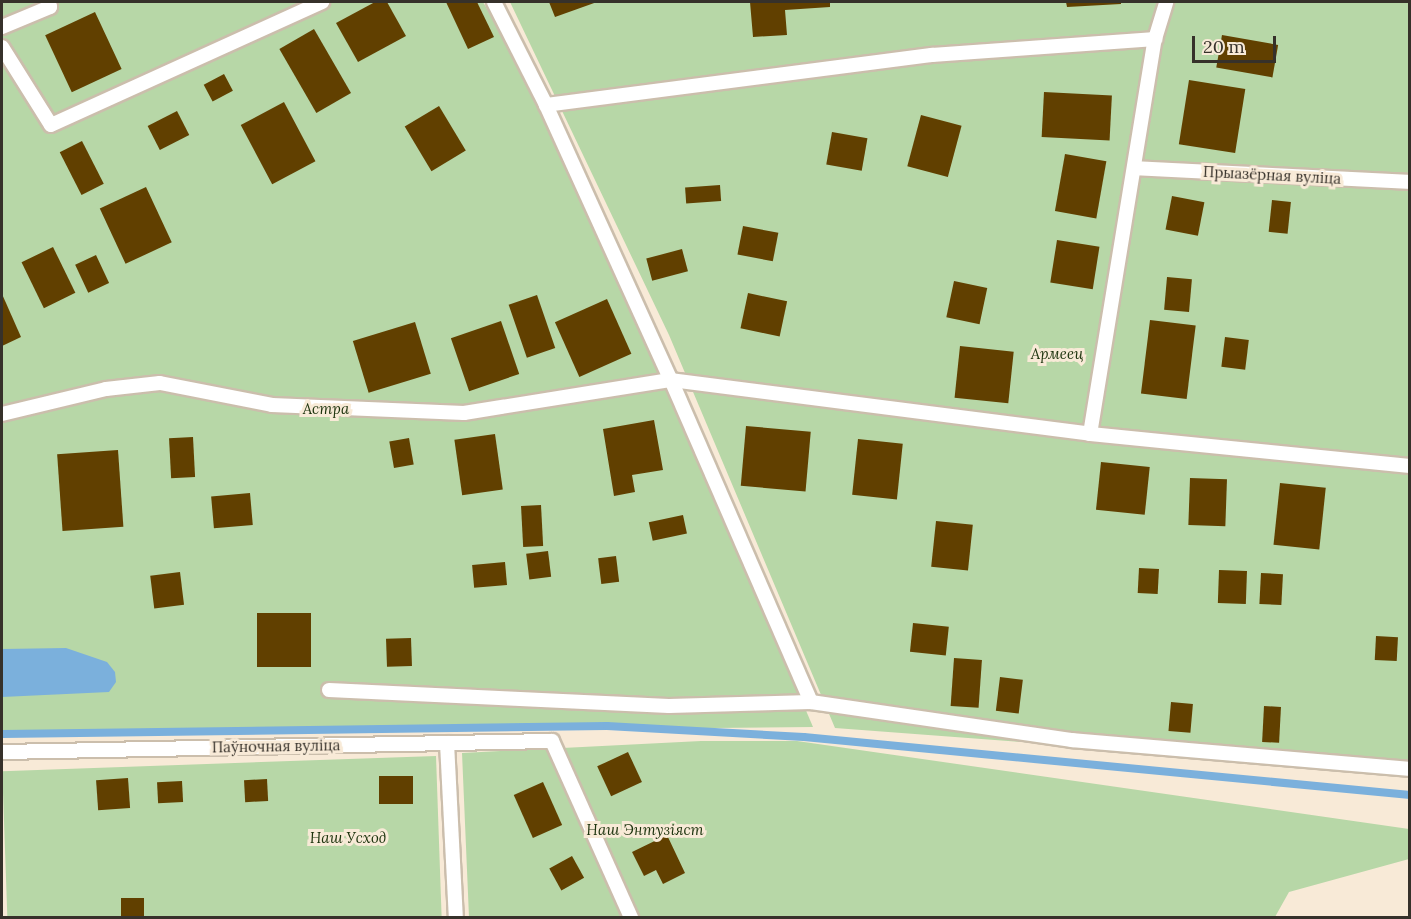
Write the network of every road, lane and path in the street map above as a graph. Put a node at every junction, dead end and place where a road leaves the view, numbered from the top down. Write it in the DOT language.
graph roads {
  1 [pos="49,2"];
  2 [pos="322,2"];
  3 [pos="494,2"];
  4 [pos="1166,2"];
  5 [pos="2,27"];
  6 [pos="1155,39"];
  7 [pos="2,47"];
  8 [pos="546,105"];
  9 [pos="1134,168"];
  10 [pos="1410,182"];
  11 [pos="671,380"];
  12 [pos="2,414"];
  13 [pos="1090,434"];
  14 [pos="1410,466"];
  15 [pos="329,690"];
  16 [pos="811,702"];
  17 [pos="447,743"];
  18 [pos="2,752"];
  19 [pos="1410,769"];
  20 [pos="456,918"];
  21 [pos="630,918"];
  1 -- 5 [label="lane"];
  2 -- 7 [label="lane"];
  3 -- 8 [label="lane"];
  4 -- 6 [label="lane"];
  6 -- 8 [label="lane"];
  6 -- 9 [label="lane"];
  8 -- 11 [label="lane"];
  9 -- 10 [label="lane, Прыазёрная вуліца"];
  9 -- 13 [label="lane"];
  11 -- 12 [label="lane"];
  11 -- 13 [label="lane"];
  11 -- 16 [label="lane"];
  13 -- 14 [label="lane"];
  15 -- 16 [label="lane"];
  16 -- 19 [label="lane"];
  17 -- 18 [label="lane, Паўночная вуліца"];
  17 -- 20 [label="lane"];
  17 -- 21 [label="lane, Паўночная вуліца"];
}
